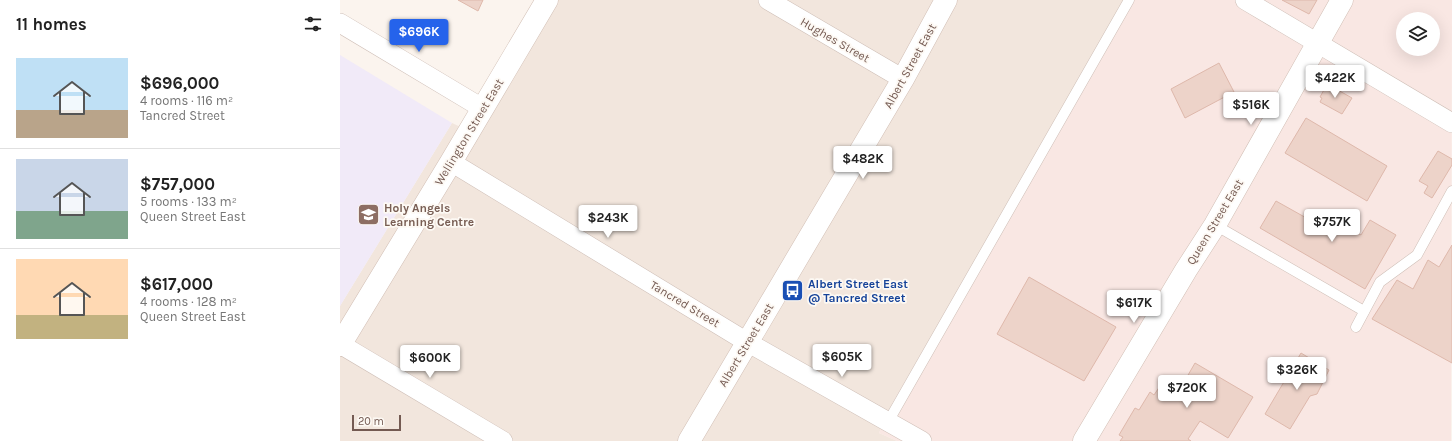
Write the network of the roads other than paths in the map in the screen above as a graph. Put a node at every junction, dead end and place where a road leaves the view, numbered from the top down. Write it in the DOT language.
graph roads {
  1 [pos="547,0"];
  2 [pos="768,0"];
  3 [pos="946,0"];
  4 [pos="1129,0"];
  5 [pos="1244,0"];
  6 [pos="1342,0"];
  7 [pos="340,23"];
  8 [pos="1317,43"];
  9 [pos="903,79"];
  10 [pos="482,108"];
  11 [pos="1452,123"];
  12 [pos="452,162"];
  13 [pos="1452,191"];
  14 [pos="1215,225"];
  15 [pos="1364,311"];
  16 [pos="1356,327"];
  17 [pos="748,342"];
  18 [pos="340,344"];
  19 [pos="888,422"];
  20 [pos="503,441"];
  21 [pos="688,441"];
  22 [pos="922,441"];
  23 [pos="1084,441"];
  1 -- 10 [label="main road, Wellington Street East"];
  2 -- 9 [label="street, Hughes Street"];
  3 -- 9 [label="main road, Albert Street East"];
  4 -- 19 [label="lane"];
  5 -- 8 [label="street"];
  6 -- 8 [label="main road, Queen Street East"];
  7 -- 10 [label="street"];
  8 -- 11 [label="street"];
  8 -- 14 [label="main road, Queen Street East"];
  9 -- 17 [label="main road, Albert Street East"];
  10 -- 12 [label="main road, Wellington Street East"];
  12 -- 17 [label="street, Tancred Street"];
  12 -- 18 [label="main road, Wellington Street East"];
  13 -- 15 [label="lane"];
  14 -- 15 [label="lane"];
  14 -- 23 [label="main road, Queen Street East"];
  15 -- 16 [label="lane"];
  17 -- 19 [label="street, Tancred Street"];
  17 -- 21 [label="main road, Albert Street East"];
  18 -- 20 [label="street"];
  19 -- 22 [label="street, Tancred Street"];
}
